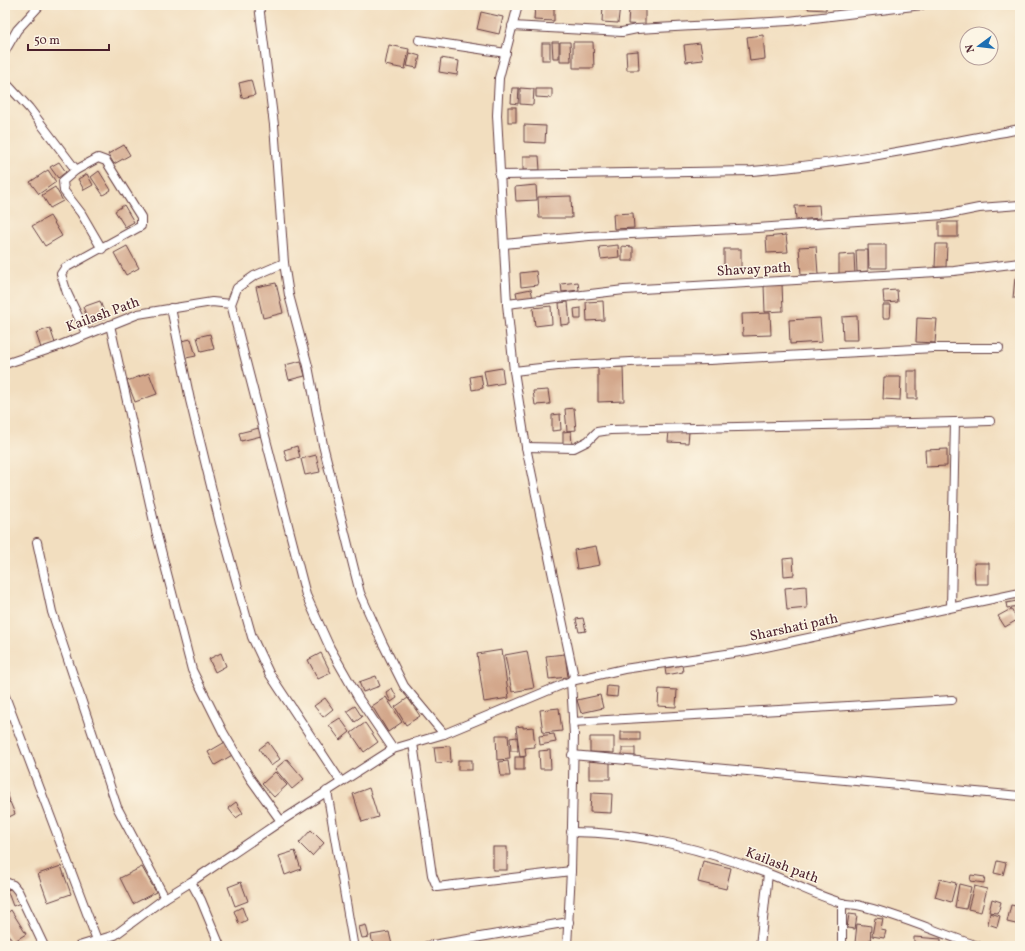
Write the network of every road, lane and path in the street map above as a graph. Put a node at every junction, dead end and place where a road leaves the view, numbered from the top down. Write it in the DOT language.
graph roads {
  1 [pos="40,5"];
  2 [pos="259,5"];
  3 [pos="518,5"];
  4 [pos="922,5"];
  5 [pos="512,26"];
  6 [pos="420,40"];
  7 [pos="5,51"];
  8 [pos="506,53"];
  9 [pos="5,82"];
  10 [pos="1020,129"];
  11 [pos="76,170"];
  12 [pos="499,175"];
  13 [pos="1020,205"];
  14 [pos="504,244"];
  15 [pos="102,248"];
  16 [pos="284,263"];
  17 [pos="1020,263"];
  18 [pos="231,304"];
  19 [pos="507,304"];
  20 [pos="171,308"];
  21 [pos="110,325"];
  22 [pos="86,334"];
  23 [pos="999,348"];
  24 [pos="5,364"];
  25 [pos="514,372"];
  26 [pos="990,420"];
  27 [pos="955,422"];
  28 [pos="526,447"];
  29 [pos="37,542"];
  30 [pos="1020,593"];
  31 [pos="951,607"];
  32 [pos="571,681"];
  33 [pos="5,696"];
  34 [pos="952,700"];
  35 [pos="573,722"];
  36 [pos="444,734"];
  37 [pos="413,743"];
  38 [pos="393,748"];
  39 [pos="572,755"];
  40 [pos="341,782"];
  41 [pos="327,791"];
  42 [pos="1020,796"];
  43 [pos="281,821"];
  44 [pos="571,832"];
  45 [pos="571,871"];
  46 [pos="768,874"];
  47 [pos="5,882"];
  48 [pos="191,882"];
  49 [pos="165,898"];
  50 [pos="842,903"];
  51 [pos="569,922"];
  52 [pos="96,940"];
  53 [pos="954,942"];
  54 [pos="353,943"];
  55 [pos="44,946"];
  56 [pos="79,946"];
  57 [pos="220,946"];
  58 [pos="427,946"];
  59 [pos="567,946"];
  60 [pos="760,946"];
  61 [pos="842,946"];
  62 [pos="978,946"];
  1 -- 7 [label="street"];
  2 -- 16 [label="street"];
  3 -- 5 [label="street"];
  4 -- 5 [label="street"];
  5 -- 8 [label="street"];
  6 -- 8 [label="street"];
  8 -- 12 [label="street"];
  9 -- 11 [label="street"];
  10 -- 12 [label="street"];
  11 -- 15 [label="street"];
  11 -- 15 [label="street"];
  12 -- 14 [label="street"];
  13 -- 14 [label="street"];
  14 -- 19 [label="street"];
  15 -- 22 [label="street"];
  16 -- 18 [label="street"];
  16 -- 36 [label="street"];
  17 -- 19 [label="street, Shavay path"];
  18 -- 20 [label="street, Kailash Path"];
  18 -- 38 [label="street"];
  19 -- 25 [label="street"];
  20 -- 21 [label="street, Kailash Path"];
  20 -- 40 [label="street"];
  21 -- 22 [label="street, Kailash Path"];
  21 -- 43 [label="street"];
  22 -- 24 [label="street, Kailash Path"];
  23 -- 25 [label="street"];
  25 -- 28 [label="street"];
  26 -- 27 [label="street"];
  27 -- 28 [label="street"];
  27 -- 31 [label="street"];
  28 -- 32 [label="street"];
  29 -- 49 [label="street"];
  30 -- 31 [label="street, Sharshati path"];
  31 -- 32 [label="street, Sharshati path"];
  32 -- 35 [label="street"];
  32 -- 36 [label="street, Sharshati path"];
  33 -- 52 [label="street"];
  34 -- 35 [label="street"];
  35 -- 39 [label="street"];
  36 -- 37 [label="street, Sharshati path"];
  37 -- 38 [label="street, Sharshati path"];
  37 -- 45 [label="street"];
  38 -- 40 [label="street, Sharshati path"];
  39 -- 42 [label="street"];
  39 -- 44 [label="street"];
  40 -- 41 [label="street, Sharshati path"];
  41 -- 43 [label="street, Sharshati path"];
  41 -- 54 [label="street"];
  43 -- 48 [label="street, Sharshati path"];
  44 -- 45 [label="street"];
  44 -- 46 [label="street, Kailash path"];
  45 -- 51 [label="street"];
  46 -- 50 [label="street, Kailash path"];
  46 -- 60 [label="street"];
  47 -- 55 [label="street"];
  48 -- 49 [label="street, Sharshati path"];
  48 -- 57 [label="street"];
  49 -- 52 [label="street, Sharshati path"];
  50 -- 53 [label="street, Kailash path"];
  50 -- 61 [label="street"];
  51 -- 58 [label="street"];
  51 -- 59 [label="street"];
  52 -- 56 [label="street, Sharshati path"];
  53 -- 62 [label="street, Kailash path"];
}
